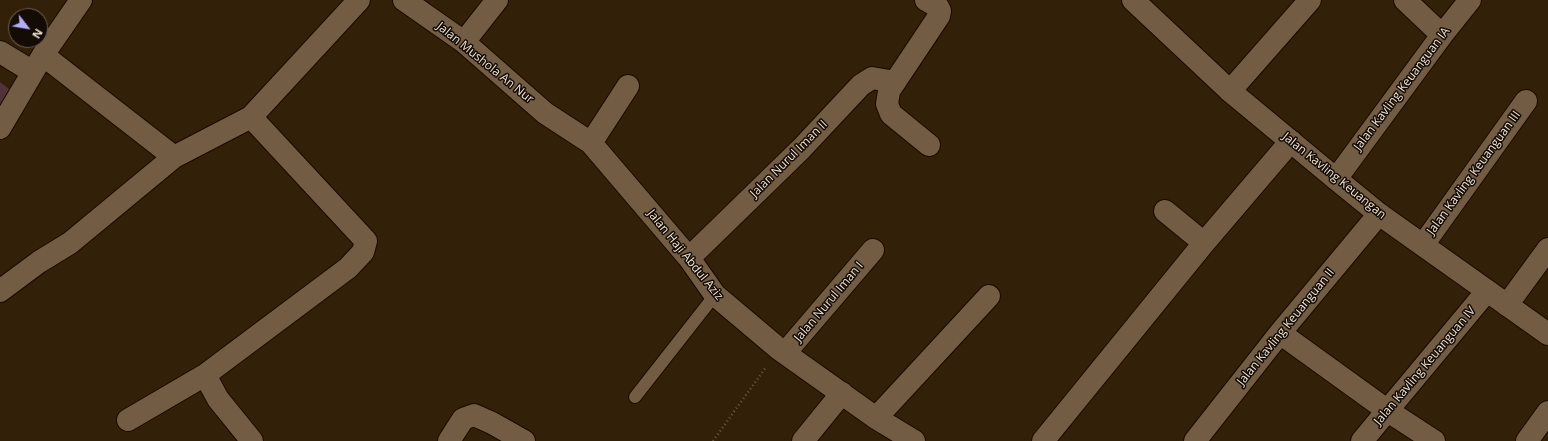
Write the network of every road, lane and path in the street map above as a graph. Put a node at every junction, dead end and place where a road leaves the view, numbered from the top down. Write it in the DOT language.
graph roads {
  1 [pos="81,0"];
  2 [pos="359,0"];
  3 [pos="404,0"];
  4 [pos="497,0"];
  5 [pos="926,0"];
  6 [pos="1133,0"];
  7 [pos="1310,0"];
  8 [pos="1406,0"];
  9 [pos="1470,0"];
  10 [pos="1442,34"];
  11 [pos="464,42"];
  12 [pos="0,52"];
  13 [pos="38,64"];
  14 [pos="895,82"];
  15 [pos="628,86"];
  16 [pos="1230,91"];
  17 [pos="1526,101"];
  18 [pos="545,112"];
  19 [pos="251,117"];
  20 [pos="0,128"];
  21 [pos="1291,141"];
  22 [pos="591,143"];
  23 [pos="929,145"];
  24 [pos="174,158"];
  25 [pos="1336,179"];
  26 [pos="1166,211"];
  27 [pos="1380,214"];
  28 [pos="1204,243"];
  29 [pos="1423,245"];
  30 [pos="1548,249"];
  31 [pos="872,250"];
  32 [pos="689,258"];
  33 [pos="0,291"];
  34 [pos="1487,291"];
  35 [pos="715,295"];
  36 [pos="989,296"];
  37 [pos="1507,305"];
  38 [pos="1280,333"];
  39 [pos="1548,334"];
  40 [pos="782,351"];
  41 [pos="205,375"];
  42 [pos="842,393"];
  43 [pos="635,397"];
  44 [pos="1388,411"];
  45 [pos="1548,412"];
  46 [pos="876,418"];
  47 [pos="128,420"];
  48 [pos="252,441"];
  49 [pos="449,441"];
  50 [pos="524,441"];
  51 [pos="713,441"];
  52 [pos="803,441"];
  53 [pos="914,441"];
  54 [pos="1043,441"];
  55 [pos="1195,441"];
  56 [pos="1362,441"];
  57 [pos="1434,441"];
  58 [pos="1527,441"];
  1 -- 13 [label="street"];
  2 -- 19 [label="street"];
  3 -- 11 [label="street, Jalan Mushola An Nur"];
  4 -- 11 [label="street"];
  5 -- 14 [label="street"];
  6 -- 16 [label="street, Jalan Kavling Keuangan"];
  7 -- 16 [label="street"];
  8 -- 10 [label="street"];
  9 -- 10 [label="street, Jalan Kavling Keuanguan IA"];
  10 -- 25 [label="street, Jalan Kavling Keuanguan IA"];
  11 -- 18 [label="street, Jalan Mushola An Nur"];
  12 -- 13 [label="street"];
  13 -- 20 [label="street"];
  13 -- 24 [label="street"];
  14 -- 23 [label="street"];
  14 -- 32 [label="street, Jalan Nurul Iman II"];
  15 -- 22 [label="street"];
  16 -- 21 [label="street, Jalan Kavling Keuangan"];
  17 -- 29 [label="street, Jalan Kavling Keuanguan III"];
  18 -- 22 [label="street, Jalan Haji Abdul Aziz"];
  19 -- 24 [label="street"];
  19 -- 41 [label="street"];
  21 -- 25 [label="street, Jalan Kavling Keuangan"];
  21 -- 28 [label="street"];
  22 -- 32 [label="street, Jalan Haji Abdul Aziz"];
  24 -- 33 [label="street"];
  25 -- 27 [label="street, Jalan Kavling Keuangan"];
  26 -- 28 [label="street"];
  27 -- 29 [label="street, Jalan Kavling Keuangan"];
  27 -- 38 [label="street, Jalan Kavling Keuanguan II"];
  28 -- 54 [label="street"];
  29 -- 34 [label="street, Jalan Kavling Keuangan"];
  30 -- 37 [label="street"];
  31 -- 40 [label="street, Jalan Nurul Iman I"];
  32 -- 35 [label="street, Jalan Haji Abdul Aziz"];
  34 -- 37 [label="street, Jalan Kavling Keuangan"];
  34 -- 44 [label="street, Jalan Kavling Keuanguan IV"];
  35 -- 40 [label="street, Jalan Haji Abdul Aziz"];
  35 -- 43 [label="lane"];
  36 -- 46 [label="street"];
  37 -- 39 [label="street, Jalan Kavling Keuangan"];
  38 -- 44 [label="street"];
  38 -- 55 [label="street, Jalan Kavling Keuanguan II"];
  40 -- 42 [label="street, Jalan Haji Abdul Aziz"];
  40 -- 51 [label="path"];
  41 -- 47 [label="street"];
  41 -- 48 [label="street"];
  42 -- 46 [label="street, Jalan Haji Abdul Aziz"];
  42 -- 52 [label="street"];
  44 -- 56 [label="street, Jalan Kavling Keuanguan IV"];
  44 -- 57 [label="street"];
  45 -- 58 [label="street"];
  46 -- 53 [label="street, Jalan Haji Abdul Aziz"];
  49 -- 50 [label="street"];
}
